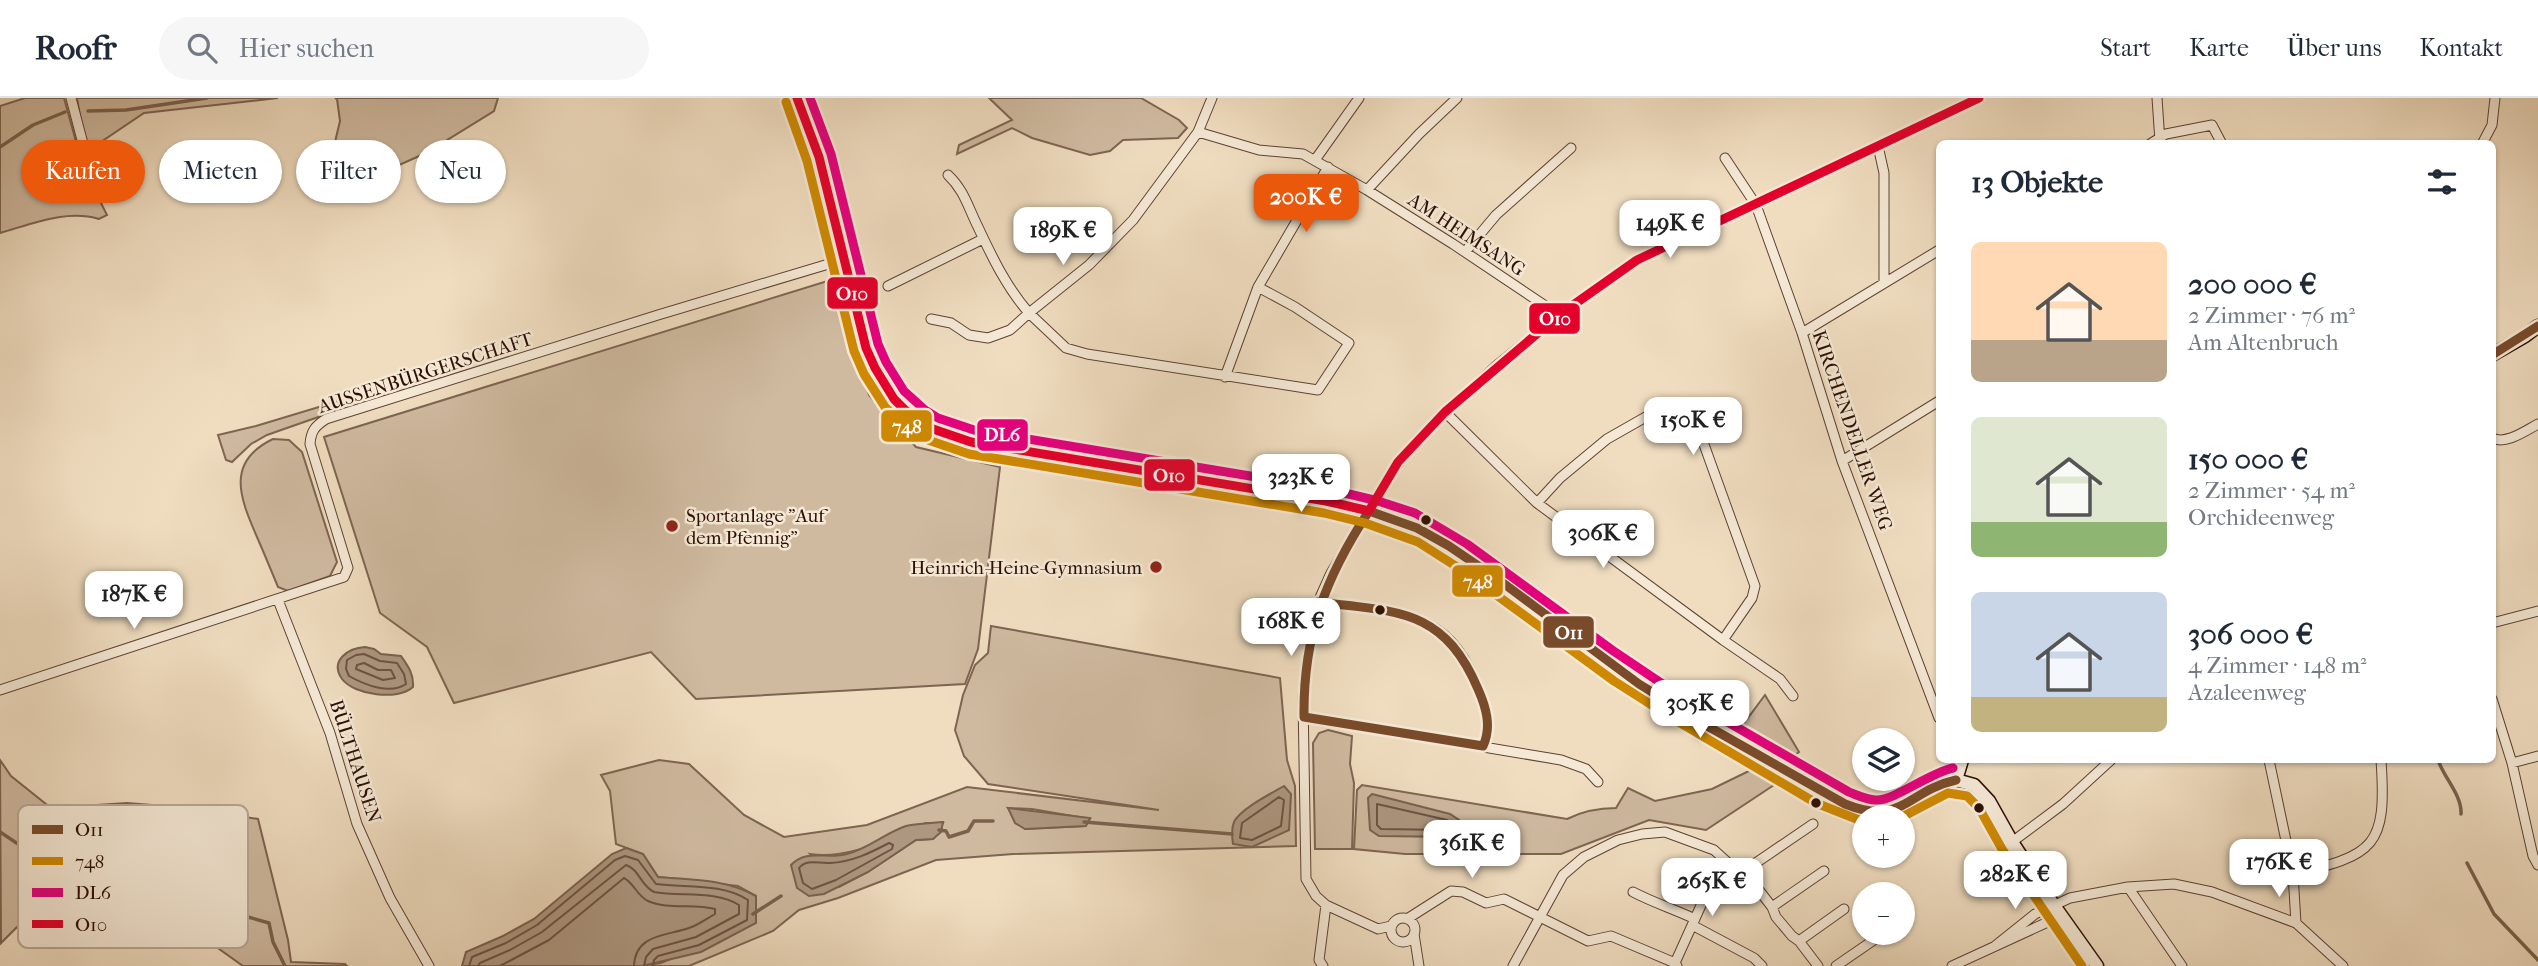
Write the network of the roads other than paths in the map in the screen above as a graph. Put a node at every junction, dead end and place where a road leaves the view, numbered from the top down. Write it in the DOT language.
graph roads {
  1 [pos="71,98"];
  2 [pos="797,98"];
  3 [pos="1212,98"];
  4 [pos="1359,98"];
  5 [pos="1457,98"];
  6 [pos="1979,98"];
  7 [pos="2157,98"];
  8 [pos="2495,98"];
  9 [pos="1198,132"];
  10 [pos="82,140"];
  11 [pos="2160,140"];
  12 [pos="2220,140"];
  13 [pos="2484,140"];
  14 [pos="1878,146"];
  15 [pos="1571,148"];
  16 [pos="1725,158"];
  17 [pos="1315,160"];
  18 [pos="1328,167"];
  19 [pos="948,175"];
  20 [pos="1367,190"];
  21 [pos="1756,205"];
  22 [pos="984,239"];
  23 [pos="1465,252"];
  24 [pos="1936,252"];
  25 [pos="842,260"];
  26 [pos="1884,282"];
  27 [pos="888,286"];
  28 [pos="1258,287"];
  29 [pos="1029,313"];
  30 [pos="1559,315"];
  31 [pos="931,319"];
  32 [pos="2538,326"];
  33 [pos="1802,333"];
  34 [pos="2496,353"];
  35 [pos="1225,377"];
  36 [pos="1936,403"];
  37 [pos="1445,412"];
  38 [pos="2538,425"];
  39 [pos="2496,440"];
  40 [pos="1842,461"];
  41 [pos="1537,503"];
  42 [pos="1369,511"];
  43 [pos="278,600"];
  44 [pos="1318,602"];
  45 [pos="2538,611"];
  46 [pos="2496,622"];
  47 [pos="1723,640"];
  48 [pos="0,690"];
  49 [pos="1793,696"];
  50 [pos="1936,710"];
  51 [pos="2496,712"];
  52 [pos="1304,717"];
  53 [pos="1483,746"];
  54 [pos="2538,756"];
  55 [pos="1961,763"];
  56 [pos="2108,763"];
  57 [pos="2270,763"];
  58 [pos="2381,763"];
  59 [pos="2512,763"];
  60 [pos="1956,780"];
  61 [pos="1598,782"];
  62 [pos="1813,824"];
  63 [pos="2012,842"];
  64 [pos="2538,865"];
  65 [pos="1740,871"];
  66 [pos="1824,871"];
  67 [pos="2293,874"];
  68 [pos="2128,887"];
  69 [pos="1633,892"];
  70 [pos="2053,904"];
  71 [pos="1326,905"];
  72 [pos="1772,907"];
  73 [pos="1844,909"];
  74 [pos="2061,916"];
  75 [pos="1541,917"];
  76 [pos="1407,919"];
  77 [pos="1693,922"];
  78 [pos="2296,923"];
  79 [pos="1391,926"];
  80 [pos="1415,934"];
  81 [pos="1799,941"];
  82 [pos="1867,945"];
  83 [pos="1995,946"];
  84 [pos="2337,964"];
  85 [pos="1676,965"];
  86 [pos="429,966"];
  87 [pos="1323,966"];
  88 [pos="1419,966"];
  89 [pos="1513,966"];
  90 [pos="1762,966"];
  91 [pos="1818,966"];
  92 [pos="1836,966"];
  93 [pos="1952,966"];
  94 [pos="2097,966"];
  95 [pos="2182,966"];
  1 -- 10 [label="street"];
  2 -- 25 [label="main road"];
  3 -- 9 [label="street"];
  4 -- 17 [label="street"];
  5 -- 20 [label="street"];
  6 -- 14 [label="street"];
  7 -- 11 [label="street"];
  8 -- 13 [label="street"];
  9 -- 17 [label="street, AM HEIMSANG"];
  9 -- 29 [label="street"];
  11 -- 12 [label="street"];
  14 -- 21 [label="street"];
  14 -- 26 [label="street"];
  15 -- 23 [label="street"];
  16 -- 21 [label="street, KIRCHENDELLER WEG"];
  17 -- 18 [label="street, AM HEIMSANG"];
  18 -- 20 [label="street, AM HEIMSANG"];
  18 -- 28 [label="street"];
  19 -- 22 [label="street"];
  20 -- 23 [label="street, AM HEIMSANG"];
  21 -- 30 [label="street"];
  21 -- 33 [label="street, KIRCHENDELLER WEG"];
  22 -- 27 [label="street"];
  22 -- 29 [label="street"];
  23 -- 30 [label="street, AM HEIMSANG"];
  24 -- 26 [label="street"];
  25 -- 42 [label="main road"];
  25 -- 43 [label="street, AUSSENBÜRGERSCHAFT"];
  26 -- 33 [label="street"];
  28 -- 35 [label="street"];
  28 -- 35 [label="street"];
  29 -- 31 [label="street"];
  29 -- 35 [label="street"];
  30 -- 37 [label="street"];
  32 -- 34 [label="main road"];
  33 -- 40 [label="street, KIRCHENDELLER WEG"];
  36 -- 40 [label="street"];
  37 -- 41 [label="street"];
  37 -- 42 [label="street"];
  38 -- 39 [label="street"];
  40 -- 50 [label="street, KIRCHENDELLER WEG"];
  41 -- 47 [label="street"];
  41 -- 47 [label="street"];
  42 -- 44 [label="street"];
  42 -- 60 [label="main road"];
  43 -- 48 [label="street, AUSSENBÜRGERSCHAFT"];
  43 -- 86 [label="street, BÜLTHAUSEN"];
  44 -- 52 [label="street"];
  44 -- 53 [label="street"];
  45 -- 46 [label="street"];
  47 -- 49 [label="street"];
  51 -- 59 [label="street"];
  52 -- 53 [label="street"];
  52 -- 71 [label="street"];
  53 -- 61 [label="street"];
  54 -- 59 [label="street"];
  55 -- 60 [label="main road"];
  56 -- 63 [label="street"];
  57 -- 67 [label="street"];
  58 -- 67 [label="street"];
  59 -- 64 [label="street"];
  60 -- 63 [label="main road"];
  62 -- 65 [label="street"];
  63 -- 70 [label="main road"];
  65 -- 72 [label="street"];
  65 -- 75 [label="street"];
  65 -- 77 [label="street"];
  66 -- 72 [label="street"];
  67 -- 78 [label="street"];
  68 -- 70 [label="street"];
  68 -- 78 [label="street"];
  68 -- 95 [label="street"];
  69 -- 77 [label="street"];
  70 -- 74 [label="main road"];
  70 -- 83 [label="street"];
  71 -- 79 [label="street"];
  71 -- 87 [label="street"];
  72 -- 81 [label="street"];
  73 -- 81 [label="street"];
  74 -- 83 [label="street"];
  74 -- 94 [label="main road"];
  75 -- 76 [label="street"];
  75 -- 85 [label="street"];
  75 -- 89 [label="street"];
  76 -- 79 [label="street"];
  76 -- 80 [label="street"];
  77 -- 85 [label="street"];
  77 -- 90 [label="street"];
  78 -- 84 [label="street"];
  79 -- 80 [label="street"];
  80 -- 88 [label="street"];
  81 -- 91 [label="street"];
  82 -- 92 [label="street"];
  83 -- 93 [label="street"];
}
